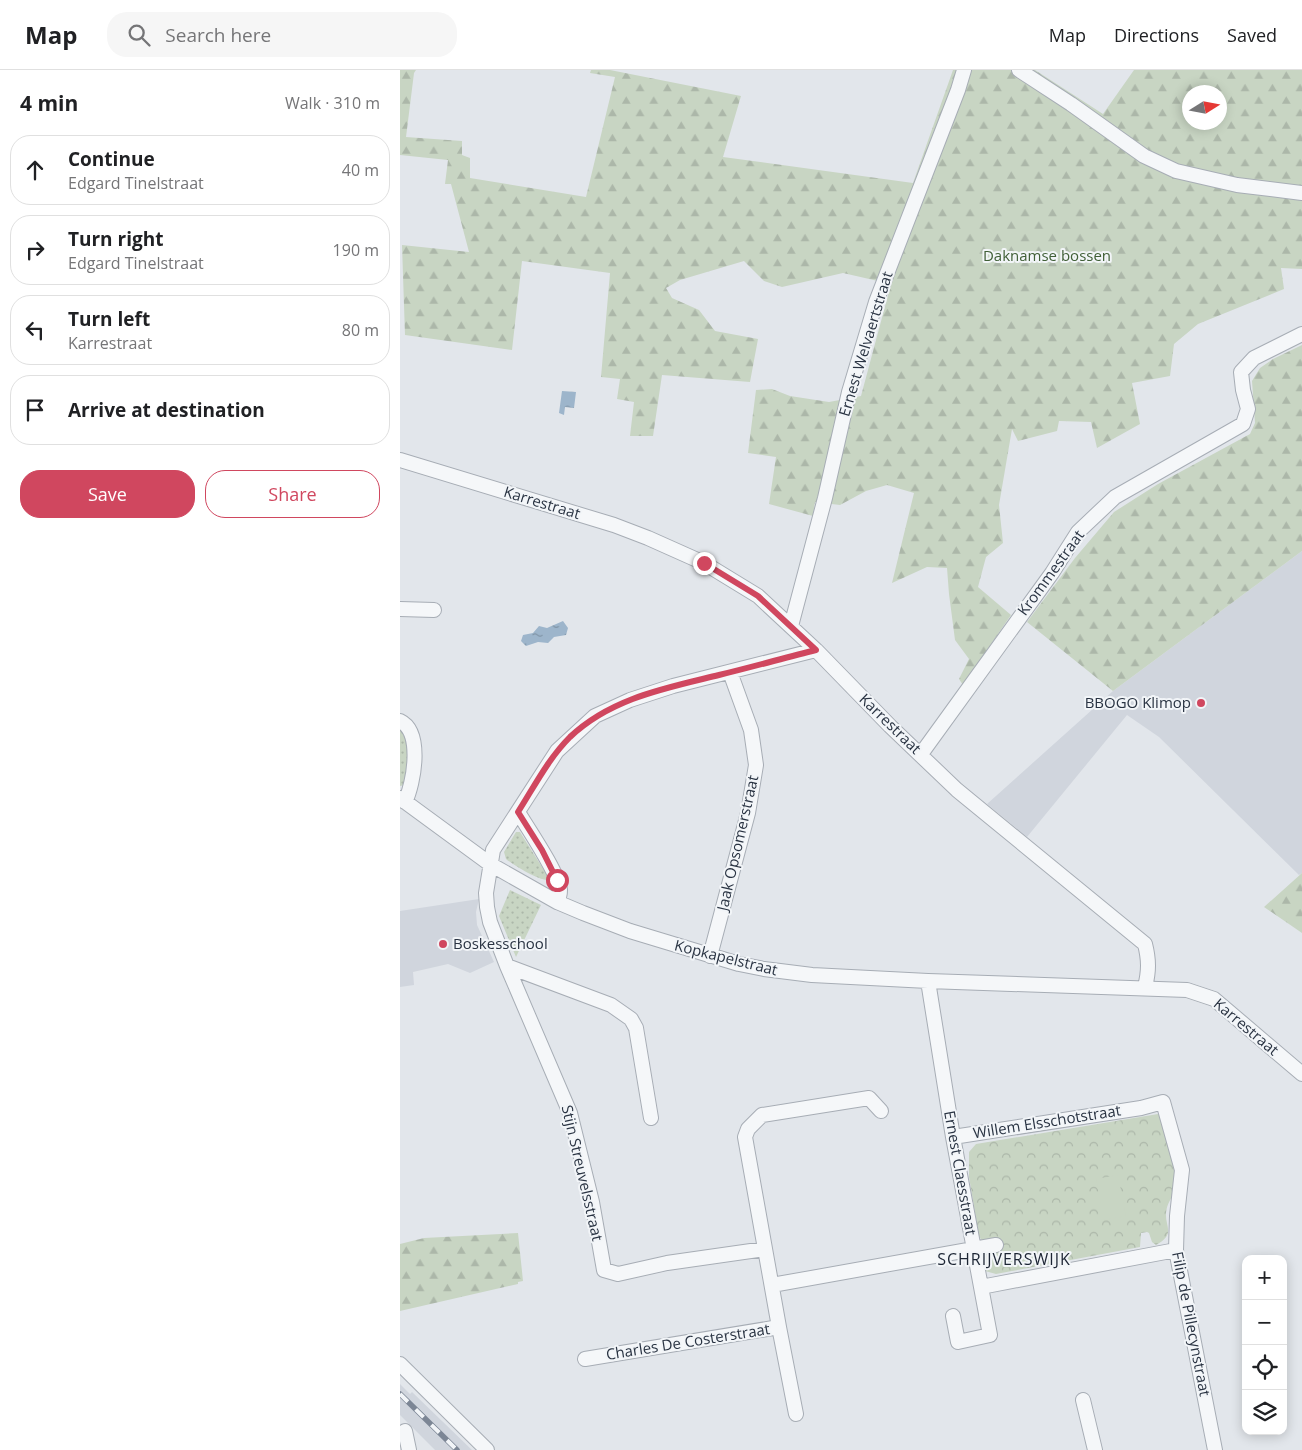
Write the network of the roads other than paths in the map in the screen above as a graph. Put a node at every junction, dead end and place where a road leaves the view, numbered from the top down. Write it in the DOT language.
graph roads {
  1 [pos="964,70"];
  2 [pos="1019,70"];
  3 [pos="1302,193"];
  4 [pos="1302,334"];
  5 [pos="400,460"];
  6 [pos="400,608"];
  7 [pos="434,610"];
  8 [pos="791,626"];
  9 [pos="816,650"];
  10 [pos="730,672"];
  11 [pos="400,721"];
  12 [pos="921,754"];
  13 [pos="402,800"];
  14 [pos="518,812"];
  15 [pos="490,864"];
  16 [pos="557,902"];
  17 [pos="710,956"];
  18 [pos="507,966"];
  19 [pos="928,981"];
  20 [pos="1145,987"];
  21 [pos="1302,1074"];
  22 [pos="1141,1108"];
  23 [pos="881,1112"];
  24 [pos="651,1118"];
  25 [pos="953,1137"];
  26 [pos="996,1244"];
  27 [pos="765,1249"];
  28 [pos="973,1249"];
  29 [pos="1176,1250"];
  30 [pos="772,1285"];
  31 [pos="981,1287"];
  32 [pos="952,1316"];
  33 [pos="778,1327"];
  34 [pos="584,1359"];
  35 [pos="400,1364"];
  36 [pos="1083,1400"];
  37 [pos="796,1414"];
  38 [pos="405,1431"];
  39 [pos="409,1450"];
  40 [pos="487,1450"];
  41 [pos="1094,1450"];
  42 [pos="1215,1450"];
  1 -- 8 [label="street, Ernest Welvaertstraat"];
  2 -- 3 [label="street"];
  4 -- 12 [label="street, Krommestraat"];
  5 -- 8 [label="street, Karrestraat"];
  6 -- 7 [label="street"];
  8 -- 9 [label="street, Karrestraat"];
  9 -- 10 [label="street, Stijn Streuvelsstraat"];
  9 -- 12 [label="street, Karrestraat"];
  10 -- 14 [label="street, Stijn Streuvelsstraat"];
  10 -- 17 [label="street, Jaak Opsomerstraat"];
  11 -- 13 [label="street, Kopkapelstraat"];
  12 -- 20 [label="street, Karrestraat"];
  13 -- 15 [label="street, Kopkapelstraat"];
  14 -- 15 [label="street, Stijn Streuvelsstraat"];
  14 -- 16 [label="street"];
  15 -- 16 [label="street, Kopkapelstraat"];
  15 -- 18 [label="street, Stijn Streuvelsstraat"];
  16 -- 17 [label="street, Kopkapelstraat"];
  17 -- 19 [label="street, Kopkapelstraat"];
  18 -- 24 [label="street"];
  18 -- 27 [label="street, Stijn Streuvelsstraat"];
  19 -- 20 [label="street, Kopkapelstraat"];
  19 -- 25 [label="street, Ernest Claesstraat"];
  20 -- 21 [label="street, Karrestraat"];
  22 -- 25 [label="street, Willem Elsschotstraat"];
  22 -- 29 [label="street, Filip de Pillecynstraat"];
  23 -- 27 [label="street, Charles De Costerstraat"];
  25 -- 28 [label="street, Ernest Claesstraat"];
  26 -- 28 [label="street"];
  27 -- 30 [label="street, Charles De Costerstraat"];
  28 -- 30 [label="street"];
  28 -- 31 [label="street, Ernest Claesstraat"];
  29 -- 31 [label="street"];
  29 -- 42 [label="street, Filip de Pillecynstraat"];
  30 -- 33 [label="street, Charles De Costerstraat"];
  31 -- 32 [label="street, Ernest Claesstraat"];
  33 -- 34 [label="street, Charles De Costerstraat"];
  33 -- 37 [label="street"];
  35 -- 40 [label="street"];
  36 -- 41 [label="street"];
  38 -- 39 [label="street"];
}
